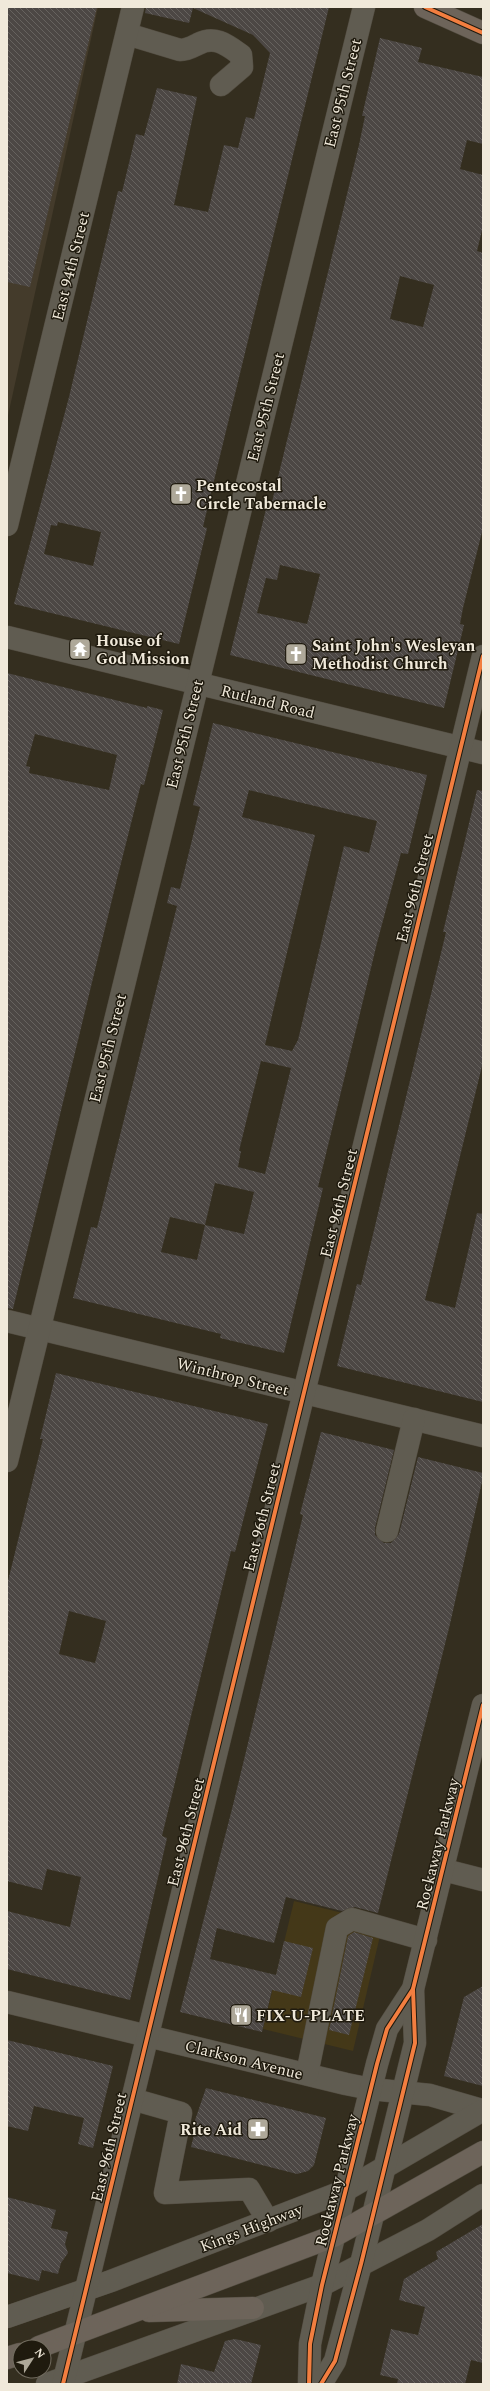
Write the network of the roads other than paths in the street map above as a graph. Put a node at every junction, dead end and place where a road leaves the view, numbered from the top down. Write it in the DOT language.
graph roads {
  1 [pos="134,7"];
  2 [pos="364,7"];
  3 [pos="425,7"];
  4 [pos="483,33"];
  5 [pos="127,34"];
  6 [pos="221,85"];
  7 [pos="7,525"];
  8 [pos="7,637"];
  9 [pos="483,656"];
  10 [pos="196,684"];
  11 [pos="461,747"];
  12 [pos="483,753"];
  13 [pos="7,1321"];
  14 [pos="39,1328"];
  15 [pos="304,1393"];
  16 [pos="414,1418"];
  17 [pos="483,1436"];
  18 [pos="7,1461"];
  19 [pos="387,1531"];
  20 [pos="483,1705"];
  21 [pos="444,1870"];
  22 [pos="483,1880"];
  23 [pos="426,1940"];
  24 [pos="413,1989"];
  25 [pos="7,2002"];
  26 [pos="148,2036"];
  27 [pos="307,2074"];
  28 [pos="371,2089"];
  29 [pos="402,2092"];
  30 [pos="132,2099"];
  31 [pos="483,2110"];
  32 [pos="483,2152"];
  33 [pos="384,2166"];
  34 [pos="344,2191"];
  35 [pos="483,2195"];
  36 [pos="373,2214"];
  37 [pos="268,2220"];
  38 [pos="334,2236"];
  39 [pos="361,2264"];
  40 [pos="322,2285"];
  41 [pos="86,2289"];
  42 [pos="253,2308"];
  43 [pos="132,2311"];
  44 [pos="7,2317"];
  45 [pos="76,2332"];
  46 [pos="52,2342"];
  47 [pos="58,2382"];
  48 [pos="309,2384"];
  49 [pos="321,2384"];
  1 -- 5 [label="street, East 94th Street"];
  2 -- 10 [label="street, East 95th Street"];
  3 -- 4 [label="main road"];
  5 -- 6 [label="street"];
  5 -- 7 [label="street, East 94th Street"];
  8 -- 10 [label="street, Rutland Road"];
  9 -- 11 [label="street, East 96th Street"];
  10 -- 11 [label="street, Rutland Road"];
  10 -- 14 [label="street, East 95th Street"];
  11 -- 12 [label="street, Rutland Road"];
  11 -- 15 [label="street, East 96th Street"];
  13 -- 14 [label="street, Winthrop Street"];
  14 -- 15 [label="street, Winthrop Street"];
  14 -- 18 [label="street, East 95th Street"];
  15 -- 16 [label="street, Winthrop Street"];
  15 -- 26 [label="street, East 96th Street"];
  16 -- 17 [label="street, Winthrop Street"];
  16 -- 19 [label="street"];
  20 -- 21 [label="street, Rockaway Parkway"];
  21 -- 22 [label="street"];
  21 -- 23 [label="street, Rockaway Parkway"];
  23 -- 24 [label="street, Rockaway Parkway"];
  23 -- 27 [label="street"];
  24 -- 28 [label="street, Rockaway Parkway"];
  24 -- 29 [label="street, Rockaway Parkway"];
  25 -- 26 [label="street, Clarkson Avenue"];
  26 -- 27 [label="street, Clarkson Avenue"];
  26 -- 30 [label="street, East 96th Street"];
  27 -- 28 [label="street, Clarkson Avenue"];
  28 -- 29 [label="street, Clarkson Avenue"];
  28 -- 34 [label="street, Rockaway Parkway"];
  29 -- 31 [label="street, Clarkson Avenue"];
  29 -- 33 [label="street, Rockaway Parkway"];
  30 -- 37 [label="street"];
  30 -- 41 [label="street, East 96th Street"];
  31 -- 33 [label="street, Kings Highway"];
  32 -- 36 [label="main road"];
  33 -- 34 [label="street, Kings Highway"];
  33 -- 36 [label="street, Rockaway Parkway"];
  34 -- 37 [label="street, Kings Highway"];
  34 -- 38 [label="street, Rockaway Parkway"];
  35 -- 39 [label="street"];
  36 -- 38 [label="main road"];
  36 -- 39 [label="street, Rockaway Parkway"];
  37 -- 41 [label="street, Kings Highway"];
  38 -- 40 [label="street, Rockaway Parkway"];
  38 -- 43 [label="main road"];
  39 -- 40 [label="street"];
  39 -- 49 [label="street, Rockaway Parkway"];
  40 -- 42 [label="street"];
  40 -- 48 [label="street, Rockaway Parkway"];
  41 -- 44 [label="street, Kings Highway"];
  41 -- 45 [label="street, East 96th Street"];
  42 -- 43 [label="main road"];
  42 -- 47 [label="street"];
  43 -- 45 [label="main road"];
  45 -- 46 [label="main road"];
  45 -- 47 [label="street, East 96th Street"];
}
